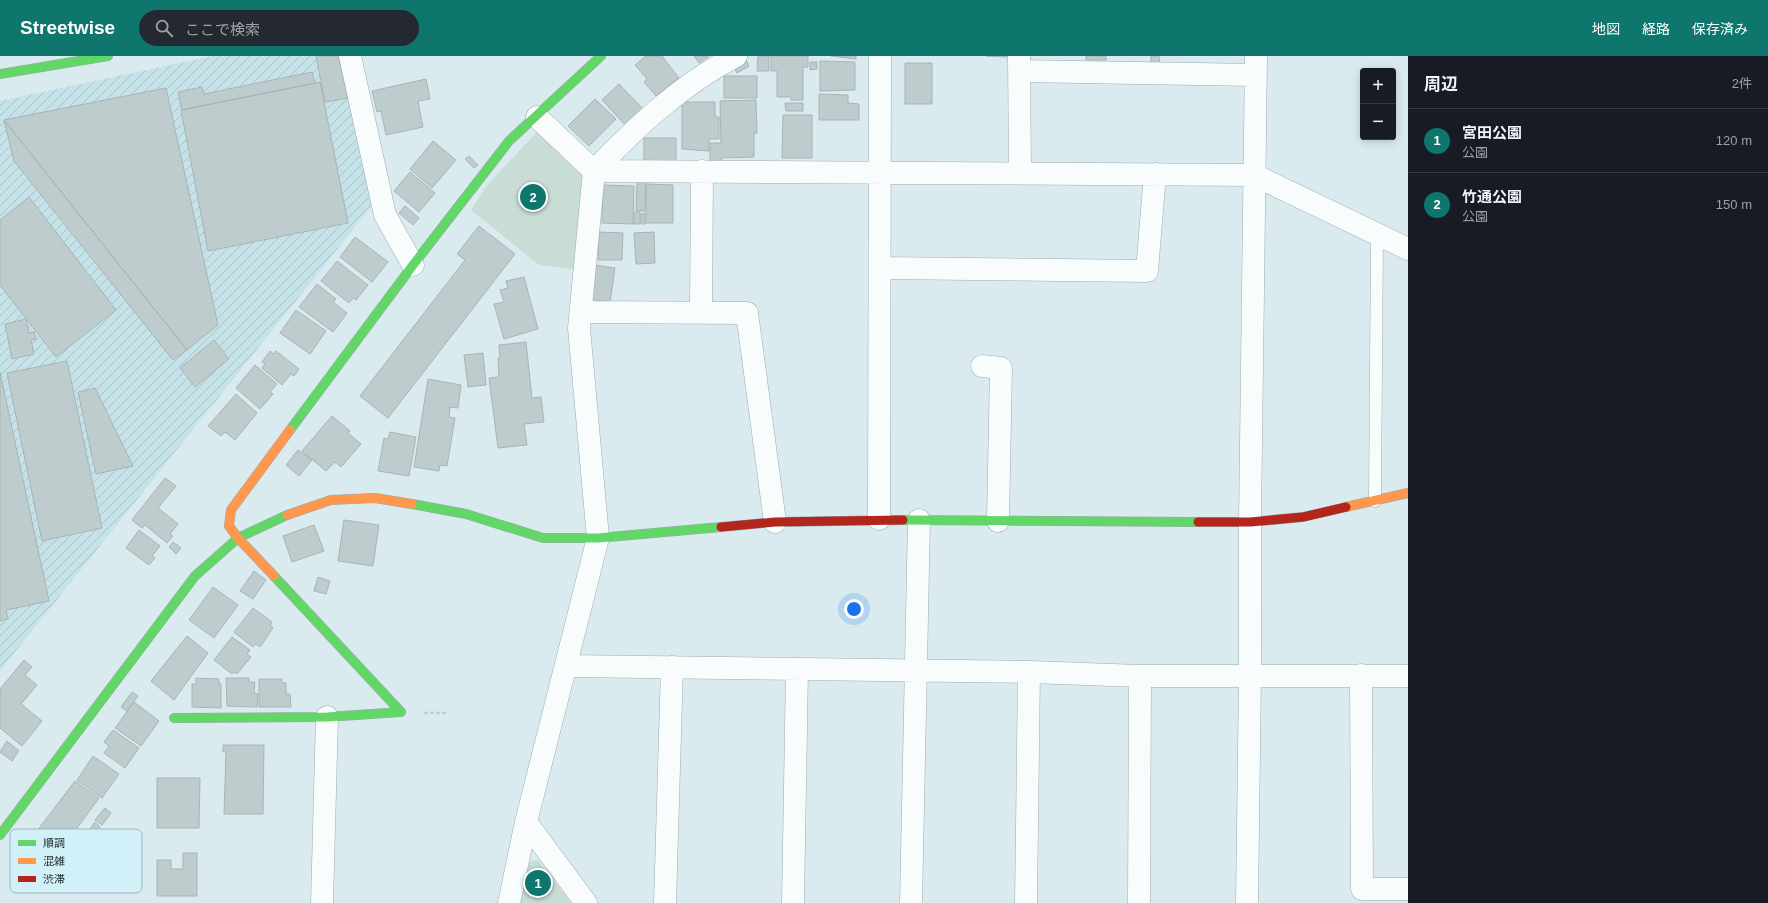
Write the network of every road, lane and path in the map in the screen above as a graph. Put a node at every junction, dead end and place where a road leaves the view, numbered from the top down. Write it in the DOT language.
graph roads {
  1 [pos="108,56"];
  2 [pos="350,56"];
  3 [pos="601,56"];
  4 [pos="736,56"];
  5 [pos="880,56"];
  6 [pos="1019,63"];
  7 [pos="0,64"];
  8 [pos="1256,66"];
  9 [pos="1,74"];
  10 [pos="537,117"];
  11 [pos="594,171"];
  12 [pos="702,171"];
  13 [pos="880,172"];
  14 [pos="1020,174"];
  15 [pos="1155,174"];
  16 [pos="1254,175"];
  17 [pos="1377,234"];
  18 [pos="1408,249"];
  19 [pos="413,265"];
  20 [pos="880,268"];
  21 [pos="580,312"];
  22 [pos="702,312"];
  23 [pos="1001,367"];
  24 [pos="1408,493"];
  25 [pos="1374,501"];
  26 [pos="879,519"];
  27 [pos="919,520"];
  28 [pos="998,521"];
  29 [pos="775,522"];
  30 [pos="1250,522"];
  31 [pos="238,538"];
  32 [pos="598,538"];
  33 [pos="567,666"];
  34 [pos="672,667"];
  35 [pos="797,669"];
  36 [pos="915,671"];
  37 [pos="1029,672"];
  38 [pos="1250,675"];
  39 [pos="1361,675"];
  40 [pos="1140,676"];
  41 [pos="1408,676"];
  42 [pos="327,717"];
  43 [pos="174,718"];
  44 [pos="526,822"];
  45 [pos="0,835"];
  46 [pos="1408,889"];
  47 [pos="322,903"];
  48 [pos="509,903"];
  49 [pos="586,903"];
  50 [pos="665,903"];
  51 [pos="793,903"];
  52 [pos="911,903"];
  53 [pos="1026,903"];
  54 [pos="1138,903"];
  55 [pos="1247,903"];
  1 -- 9 [label="street"];
  2 -- 19 [label="street"];
  3 -- 10 [label="street"];
  4 -- 11 [label="street"];
  5 -- 13 [label="street"];
  6 -- 8 [label="street"];
  6 -- 14 [label="street"];
  7 -- 9 [label="street"];
  8 -- 16 [label="street"];
  10 -- 11 [label="street"];
  10 -- 19 [label="street"];
  11 -- 12 [label="street"];
  11 -- 21 [label="street"];
  12 -- 13 [label="street"];
  12 -- 22 [label="street"];
  13 -- 14 [label="street"];
  13 -- 20 [label="street"];
  14 -- 15 [label="street"];
  15 -- 16 [label="street"];
  15 -- 20 [label="street"];
  16 -- 17 [label="street"];
  16 -- 30 [label="street"];
  17 -- 18 [label="street"];
  17 -- 25 [label="lane"];
  19 -- 31 [label="street"];
  20 -- 26 [label="street"];
  21 -- 22 [label="street"];
  21 -- 32 [label="street"];
  22 -- 29 [label="street"];
  23 -- 28 [label="street"];
  24 -- 25 [label="street"];
  25 -- 30 [label="street"];
  26 -- 27 [label="street"];
  26 -- 29 [label="street"];
  27 -- 28 [label="street"];
  27 -- 36 [label="street"];
  28 -- 30 [label="street"];
  29 -- 32 [label="street"];
  30 -- 38 [label="street"];
  31 -- 32 [label="street"];
  31 -- 42 [label="street"];
  31 -- 45 [label="street"];
  32 -- 33 [label="street"];
  33 -- 34 [label="street"];
  33 -- 44 [label="street"];
  34 -- 35 [label="street"];
  34 -- 50 [label="street"];
  35 -- 36 [label="street"];
  35 -- 51 [label="street"];
  36 -- 37 [label="street"];
  36 -- 52 [label="street"];
  37 -- 40 [label="street"];
  37 -- 53 [label="street"];
  38 -- 39 [label="street"];
  38 -- 40 [label="street"];
  38 -- 55 [label="street"];
  39 -- 41 [label="street"];
  39 -- 46 [label="street"];
  40 -- 54 [label="street"];
  42 -- 43 [label="street"];
  42 -- 47 [label="street"];
  44 -- 48 [label="street"];
  44 -- 49 [label="street"];
}
